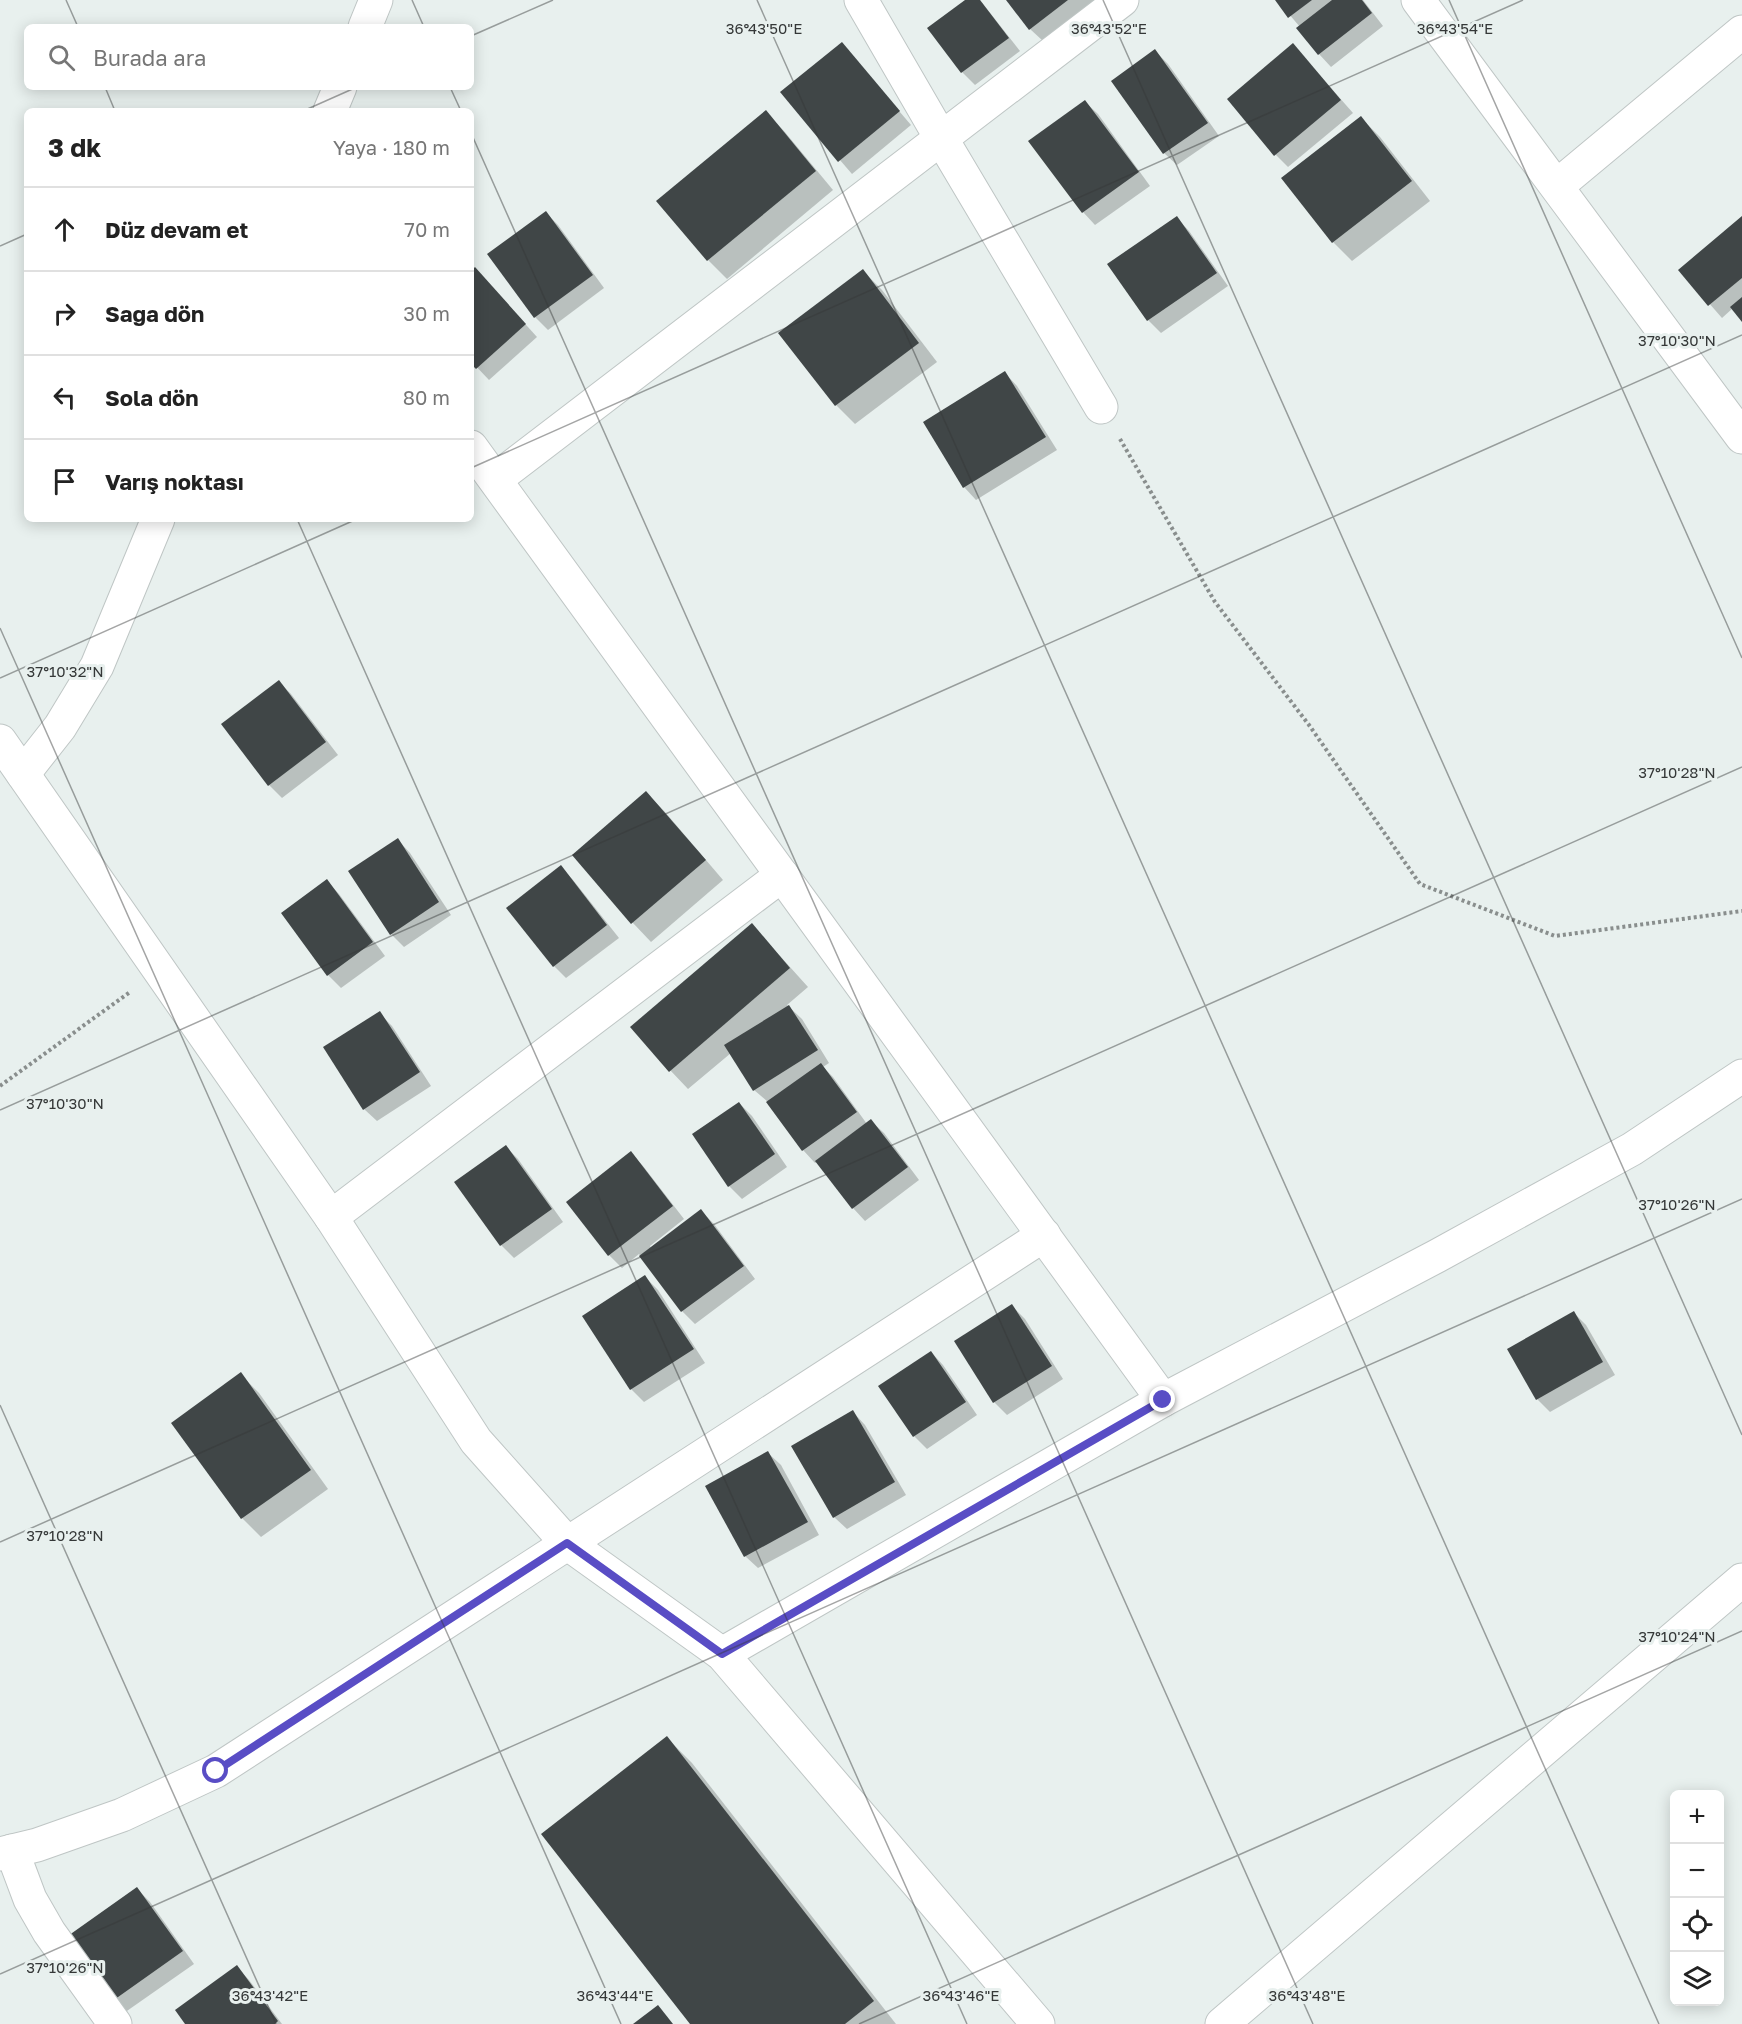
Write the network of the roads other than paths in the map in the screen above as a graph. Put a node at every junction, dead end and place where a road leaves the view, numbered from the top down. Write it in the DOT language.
graph roads {
  1 [pos="376,0"];
  2 [pos="861,0"];
  3 [pos="1122,0"];
  4 [pos="1419,0"];
  5 [pos="366,24"];
  6 [pos="1742,32"];
  7 [pos="339,90"];
  8 [pos="331,108"];
  9 [pos="941,138"];
  10 [pos="1557,186"];
  11 [pos="1101,407"];
  12 [pos="1742,437"];
  13 [pos="474,451"];
  14 [pos="496,479"];
  15 [pos="157,522"];
  16 [pos="0,741"];
  17 [pos="23,774"];
  18 [pos="782,874"];
  19 [pos="1742,1076"];
  20 [pos="331,1217"];
  21 [pos="1044,1235"];
  22 [pos="1163,1400"];
  23 [pos="567,1543"];
  24 [pos="1742,1580"];
  25 [pos="722,1654"];
  26 [pos="6,1852"];
  27 [pos="115,2024"];
  28 [pos="1038,2024"];
  29 [pos="1222,2024"];
  1 -- 5 [label="street"];
  2 -- 9 [label="street"];
  3 -- 9 [label="street"];
  4 -- 10 [label="street"];
  6 -- 10 [label="street"];
  7 -- 8 [label="street"];
  9 -- 11 [label="street"];
  9 -- 14 [label="street"];
  10 -- 12 [label="street"];
  13 -- 14 [label="street"];
  14 -- 18 [label="street"];
  15 -- 17 [label="street"];
  16 -- 17 [label="street"];
  17 -- 20 [label="street"];
  18 -- 20 [label="street"];
  18 -- 21 [label="street"];
  19 -- 22 [label="street"];
  20 -- 23 [label="street"];
  21 -- 22 [label="street"];
  21 -- 23 [label="street"];
  22 -- 25 [label="street"];
  23 -- 25 [label="street"];
  23 -- 26 [label="street"];
  24 -- 29 [label="street"];
  25 -- 28 [label="street"];
  26 -- 27 [label="street"];
}
